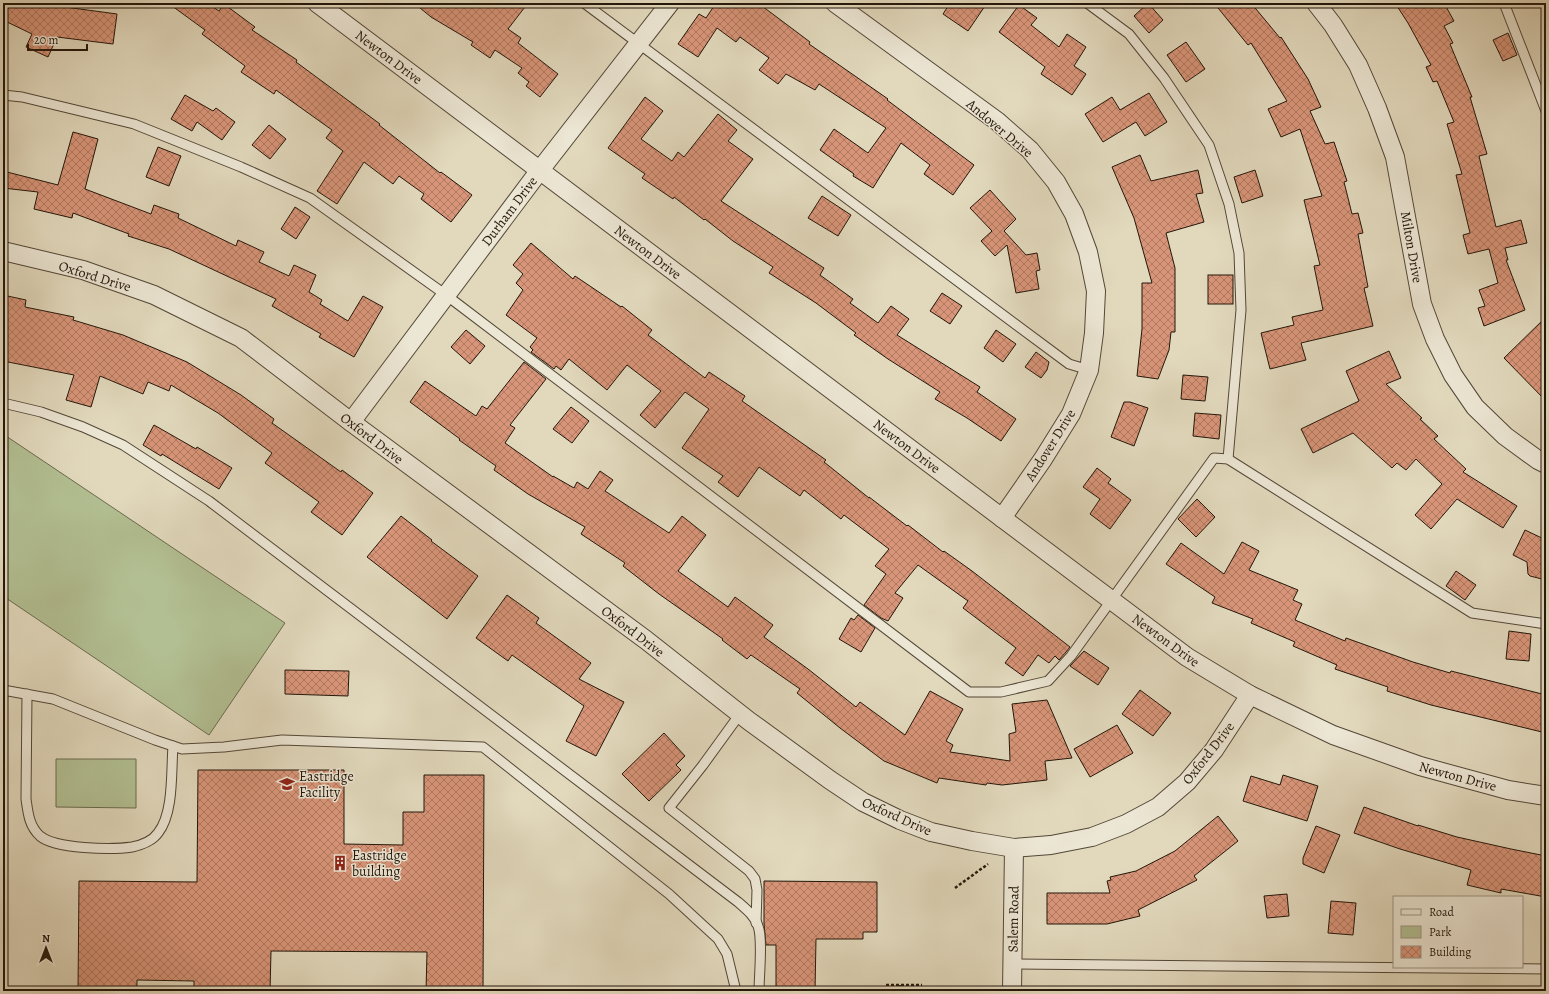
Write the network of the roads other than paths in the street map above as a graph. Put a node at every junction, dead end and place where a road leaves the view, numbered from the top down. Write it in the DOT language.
graph roads {
  1 [pos="317,3"];
  2 [pos="584,3"];
  3 [pos="670,3"];
  4 [pos="835,3"];
  5 [pos="1087,3"];
  6 [pos="1316,3"];
  7 [pos="1504,3"];
  8 [pos="638,44"];
  9 [pos="3,95"];
  10 [pos="1546,111"];
  11 [pos="540,170"];
  12 [pos="3,251"];
  13 [pos="446,295"];
  14 [pos="1089,370"];
  15 [pos="3,403"];
  16 [pos="351,422"];
  17 [pos="1228,458"];
  18 [pos="1546,464"];
  19 [pos="1002,518"];
  20 [pos="1112,600"];
  21 [pos="1546,624"];
  22 [pos="3,690"];
  23 [pos="27,694"];
  24 [pos="1250,695"];
  25 [pos="740,714"];
  26 [pos="173,746"];
  27 [pos="1546,796"];
  28 [pos="1014,848"];
  29 [pos="756,922"];
  30 [pos="1012,964"];
  31 [pos="1393,968"];
  32 [pos="1439,968"];
  33 [pos="1546,969"];
  34 [pos="736,991"];
  35 [pos="759,991"];
  36 [pos="1012,991"];
  1 -- 11 [label="street, Newton Drive"];
  2 -- 8 [label="lane"];
  3 -- 8 [label="street, Durham Drive"];
  4 -- 14 [label="street, Andover Drive"];
  5 -- 17 [label="lane"];
  6 -- 18 [label="street, Milton Drive"];
  7 -- 10 [label="lane"];
  8 -- 11 [label="street, Durham Drive"];
  8 -- 14 [label="lane"];
  9 -- 13 [label="lane"];
  11 -- 13 [label="street, Durham Drive"];
  11 -- 19 [label="street, Newton Drive"];
  12 -- 16 [label="street, Oxford Drive"];
  13 -- 16 [label="street, Durham Drive"];
  13 -- 20 [label="lane"];
  14 -- 19 [label="street, Andover Drive"];
  15 -- 29 [label="lane"];
  16 -- 25 [label="street, Oxford Drive"];
  17 -- 20 [label="lane"];
  17 -- 21 [label="lane"];
  19 -- 20 [label="street, Newton Drive"];
  20 -- 24 [label="street, Newton Drive"];
  22 -- 23 [label="lane"];
  23 -- 26 [label="lane"];
  23 -- 26 [label="lane"];
  24 -- 27 [label="street, Newton Drive"];
  24 -- 28 [label="street, Oxford Drive"];
  25 -- 28 [label="street, Oxford Drive"];
  25 -- 29 [label="lane"];
  26 -- 34 [label="lane"];
  28 -- 30 [label="street, Salem Road"];
  29 -- 35 [label="lane"];
  30 -- 31 [label="lane"];
  30 -- 36 [label="street, Salem Road"];
  32 -- 33 [label="lane"];
}
